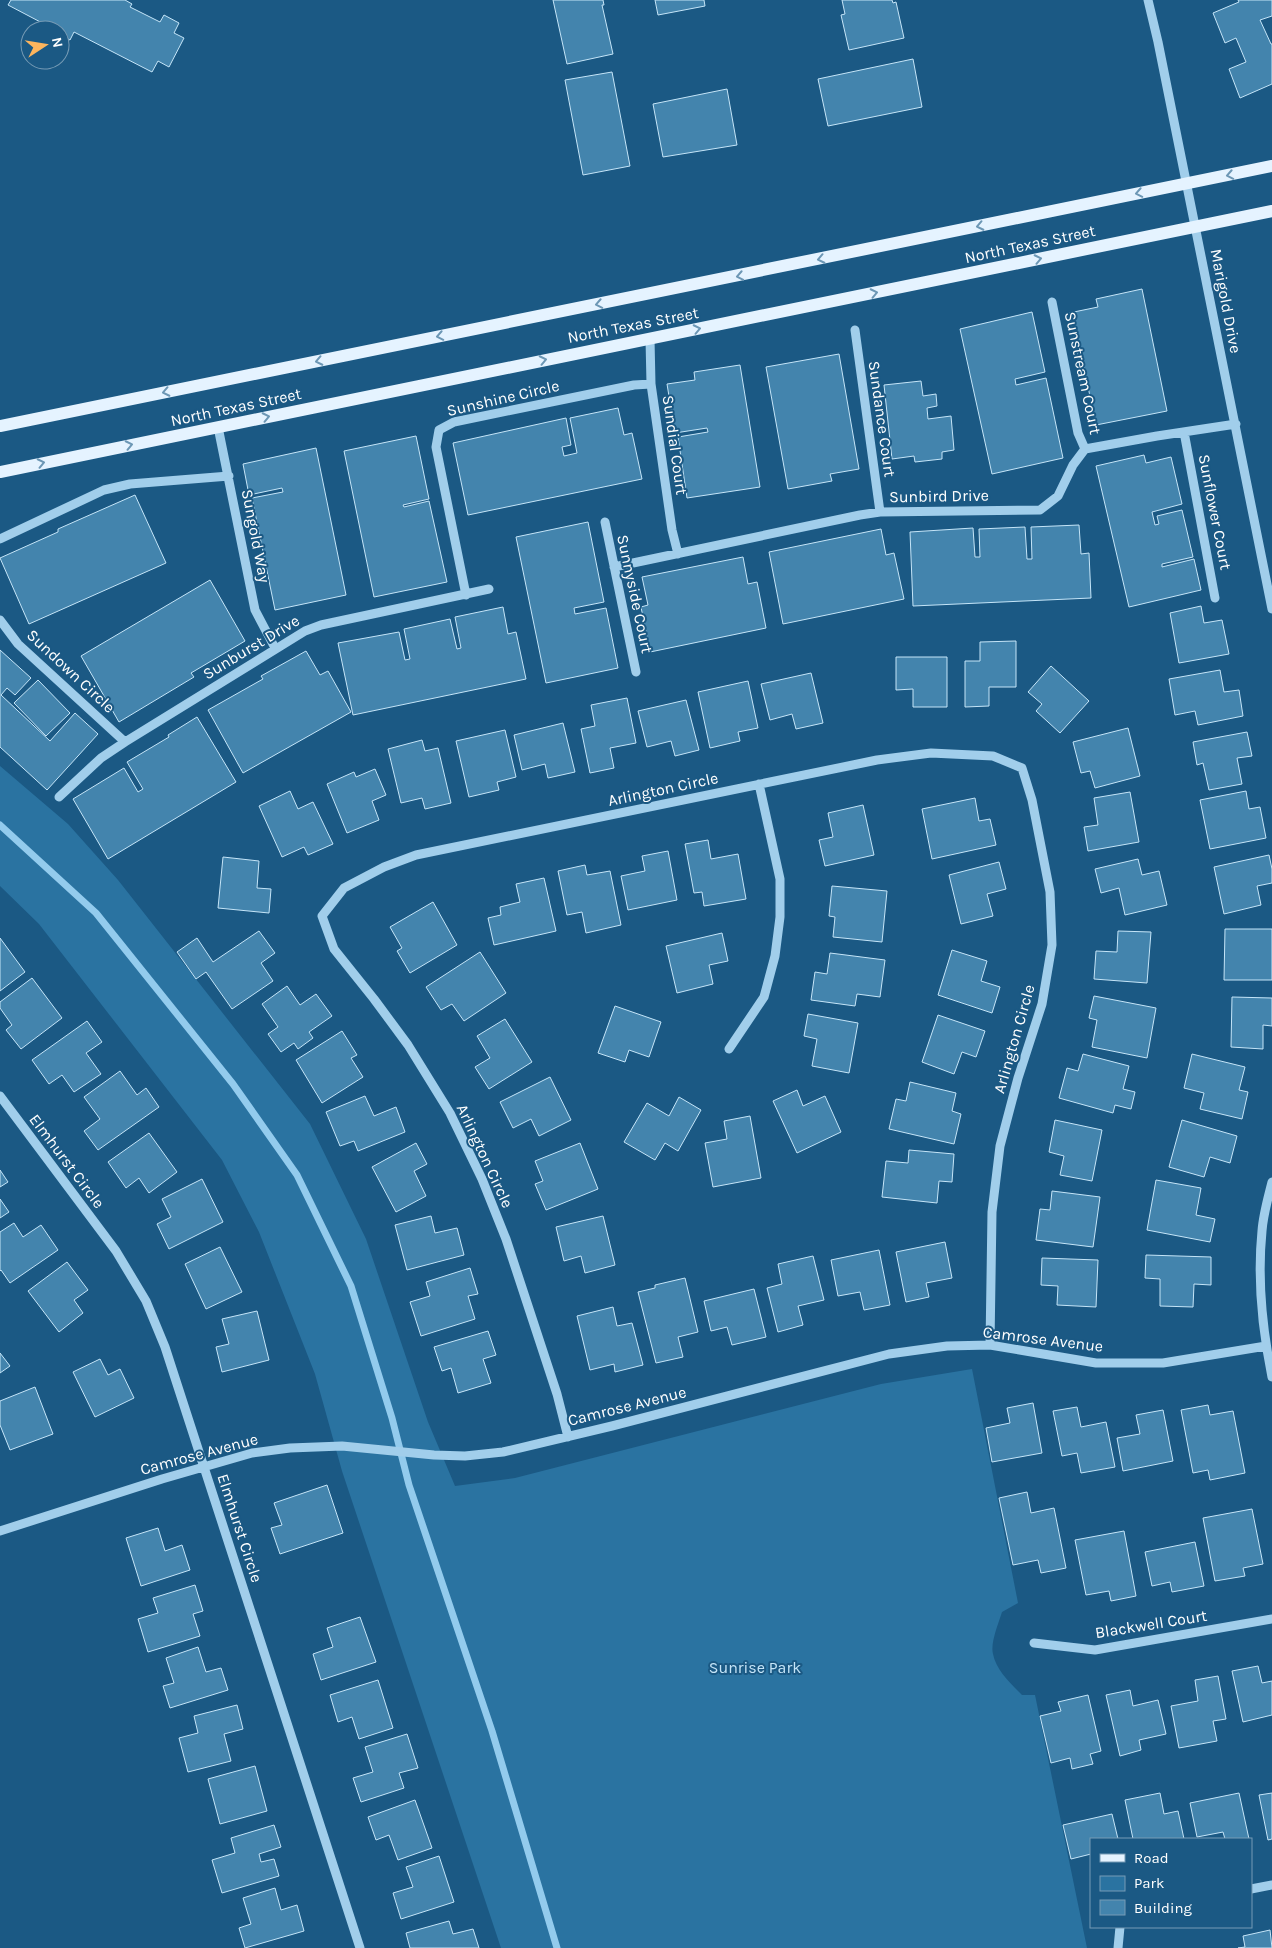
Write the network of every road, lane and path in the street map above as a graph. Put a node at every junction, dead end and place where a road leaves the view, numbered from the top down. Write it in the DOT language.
graph roads {
  1 [pos="1148,0"];
  2 [pos="1272,166"];
  3 [pos="1187,184"];
  4 [pos="1272,211"];
  5 [pos="1196,227"];
  6 [pos="1052,302"];
  7 [pos="855,330"];
  8 [pos="650,339"];
  9 [pos="651,384"];
  10 [pos="1236,424"];
  11 [pos="0,426"];
  12 [pos="218,427"];
  13 [pos="1184,432"];
  14 [pos="1085,449"];
  15 [pos="0,472"];
  16 [pos="229,476"];
  17 [pos="880,512"];
  18 [pos="605,522"];
  19 [pos="0,539"];
  20 [pos="678,554"];
  21 [pos="614,567"];
  22 [pos="489,589"];
  23 [pos="466,594"];
  24 [pos="1215,598"];
  25 [pos="1272,609"];
  26 [pos="0,620"];
  27 [pos="275,648"];
  28 [pos="636,672"];
  29 [pos="125,742"];
  30 [pos="760,784"];
  31 [pos="59,797"];
  32 [pos="729,1048"];
  33 [pos="0,1096"];
  34 [pos="1272,1182"];
  35 [pos="990,1345"];
  36 [pos="1266,1346"];
  37 [pos="1272,1377"];
  38 [pos="568,1437"];
  39 [pos="205,1466"];
  40 [pos="0,1531"];
  41 [pos="1272,1619"];
  42 [pos="1034,1643"];
  43 [pos="1272,1885"];
  44 [pos="1252,1889"];
  45 [pos="1120,1928"];
  46 [pos="360,1948"];
  47 [pos="1118,1948"];
  1 -- 3 [label="street, Marigold Drive"];
  2 -- 3 [label="main road, North Texas Street, one-way"];
  3 -- 5 [label="street, Marigold Drive"];
  3 -- 11 [label="main road, North Texas Street, one-way"];
  4 -- 5 [label="main road, North Texas Street"];
  8 -- 5 [label="main road, North Texas Street, one-way"];
  5 -- 10 [label="street, Marigold Drive"];
  6 -- 14 [label="street, Sunstream Court"];
  7 -- 17 [label="street, Sundance Court"];
  8 -- 9 [label="street, Sundial Court"];
  12 -- 8 [label="main road, North Texas Street, one-way"];
  9 -- 20 [label="street, Sundial Court"];
  9 -- 23 [label="street, Sunshine Circle"];
  10 -- 13 [label="street"];
  10 -- 25 [label="street, Marigold Drive"];
  15 -- 12 [label="main road, North Texas Street, one-way"];
  12 -- 16 [label="street, Sungold Way"];
  13 -- 14 [label="street"];
  13 -- 24 [label="street, Sunflower Court"];
  14 -- 17 [label="street, Sunbird Drive"];
  16 -- 19 [label="street"];
  16 -- 27 [label="street, Sungold Way"];
  17 -- 20 [label="street, Sunbird Drive"];
  18 -- 21 [label="street, Sunnyside Court"];
  20 -- 21 [label="street, Sunbird Drive"];
  21 -- 28 [label="street, Sunnyside Court"];
  22 -- 23 [label="street, Sunburst Drive"];
  23 -- 27 [label="street, Sunburst Drive"];
  26 -- 29 [label="street, Sundown Circle"];
  27 -- 29 [label="street, Sunburst Drive"];
  29 -- 31 [label="street, Sunburst Drive"];
  30 -- 32 [label="street"];
  30 -- 35 [label="street, Arlington Circle"];
  30 -- 38 [label="street, Arlington Circle"];
  33 -- 39 [label="street, Elmhurst Circle"];
  34 -- 36 [label="street"];
  35 -- 36 [label="street, Camrose Avenue"];
  35 -- 38 [label="street, Camrose Avenue"];
  36 -- 37 [label="street"];
  38 -- 39 [label="street, Camrose Avenue"];
  39 -- 40 [label="street, Camrose Avenue"];
  39 -- 46 [label="street, Elmhurst Circle"];
  41 -- 42 [label="street, Blackwell Court"];
  43 -- 44 [label="street"];
  45 -- 47 [label="street"];
}
